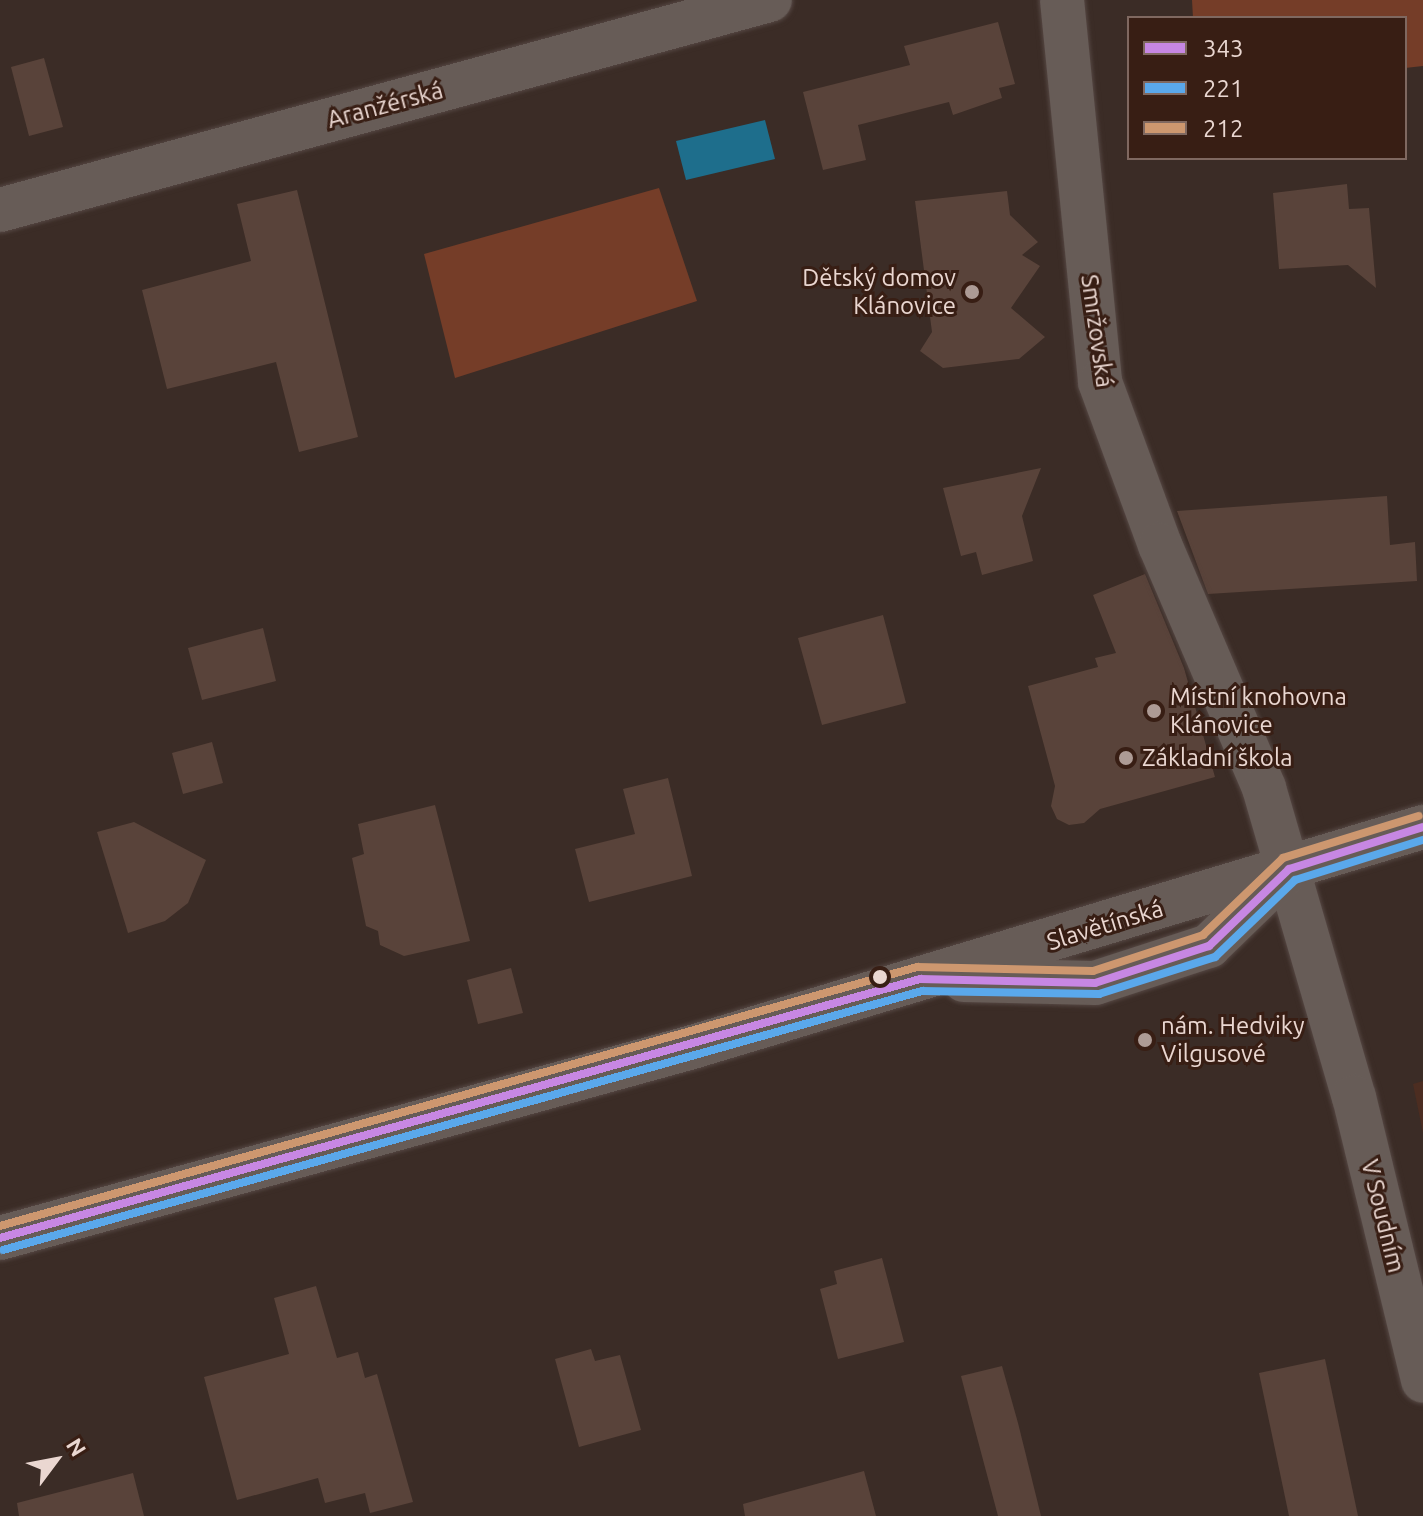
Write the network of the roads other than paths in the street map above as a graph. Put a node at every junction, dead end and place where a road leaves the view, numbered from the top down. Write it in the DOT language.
graph roads {
  1 [pos="770,0"];
  2 [pos="1062,0"];
  3 [pos="0,210"];
  4 [pos="1423,827"];
  5 [pos="1289,869"];
  6 [pos="1354,1097"];
  7 [pos="0,1238"];
  8 [pos="1423,1381"];
  1 -- 3 [label="street, Aranžérská"];
  2 -- 5 [label="street, Smržovská"];
  4 -- 5 [label="street, Slavětínská"];
  5 -- 6 [label="street, Smržovská"];
  5 -- 7 [label="street, Slavětínská"];
  6 -- 8 [label="street, V Soudním"];
}
